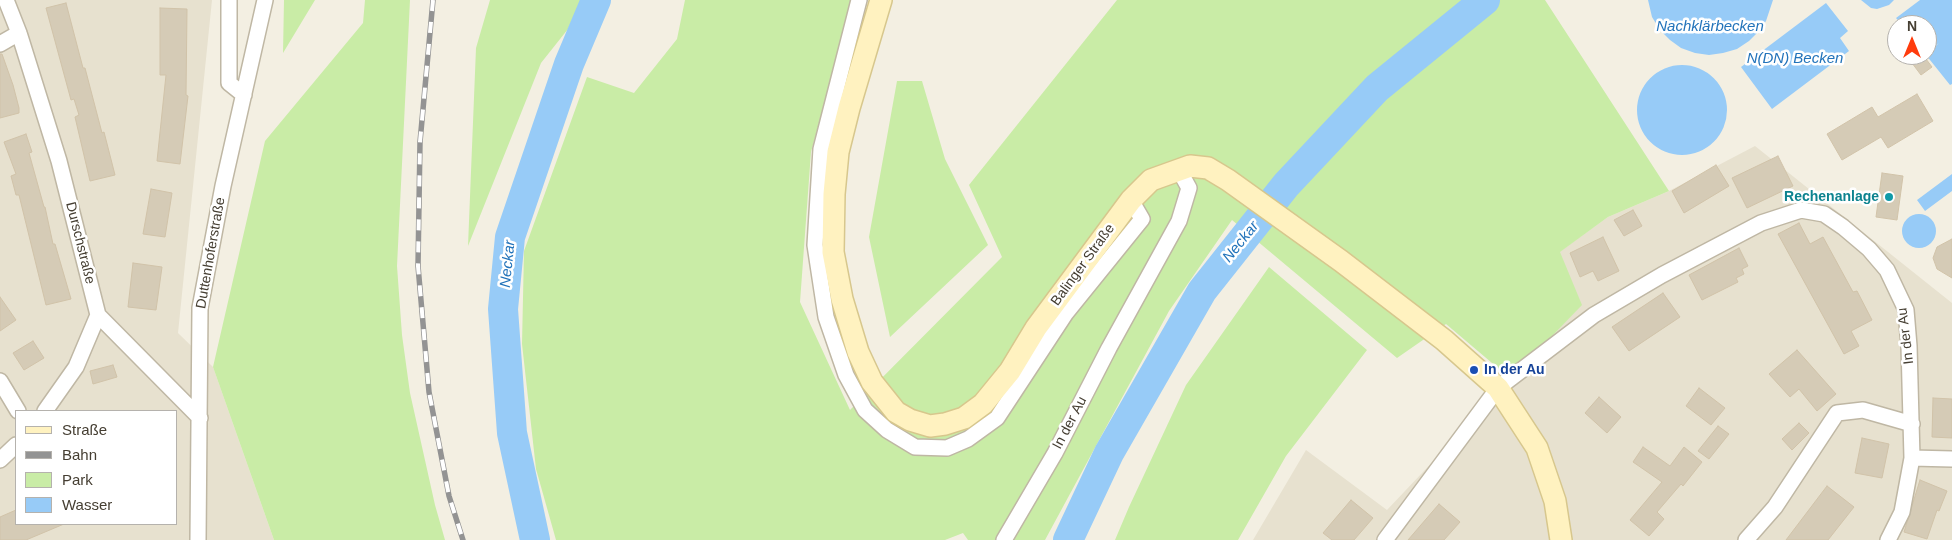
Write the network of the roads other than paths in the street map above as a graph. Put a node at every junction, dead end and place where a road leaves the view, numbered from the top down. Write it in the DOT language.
graph roads {
  1 [pos="6,0"];
  2 [pos="229,0"];
  3 [pos="265,0"];
  4 [pos="859,0"];
  5 [pos="881,0"];
  6 [pos="19,33"];
  7 [pos="0,44"];
  8 [pos="244,95"];
  9 [pos="1179,170"];
  10 [pos="1131,200"];
  11 [pos="1818,203"];
  12 [pos="1801,210"];
  13 [pos="98,315"];
  14 [pos="0,381"];
  15 [pos="1498,388"];
  16 [pos="17,410"];
  17 [pos="46,410"];
  18 [pos="200,418"];
  19 [pos="1912,424"];
  20 [pos="15,446"];
  21 [pos="1912,458"];
  22 [pos="1952,459"];
  23 [pos="0,460"];
  24 [pos="198,540"];
  25 [pos="1004,540"];
  26 [pos="1385,540"];
  27 [pos="1561,540"];
  28 [pos="1746,540"];
  29 [pos="1888,540"];
  1 -- 6 [label="street, Durschstraße"];
  2 -- 8 [label="street"];
  3 -- 8 [label="street, Duttenhoferstraße"];
  4 -- 10 [label="street"];
  5 -- 10 [label="main road, Balinger Straße"];
  6 -- 7 [label="street"];
  6 -- 13 [label="street, Durschstraße"];
  8 -- 18 [label="street, Duttenhoferstraße"];
  9 -- 10 [label="main road, Balinger Straße"];
  9 -- 15 [label="main road, Balinger Straße"];
  9 -- 25 [label="street, In der Au"];
  11 -- 12 [label="street, In der Au"];
  12 -- 15 [label="street, In der Au"];
  12 -- 19 [label="street, In der Au"];
  13 -- 17 [label="street"];
  13 -- 18 [label="street"];
  14 -- 16 [label="street"];
  15 -- 26 [label="street, In der Au"];
  15 -- 27 [label="main road, Balinger Straße"];
  18 -- 24 [label="street, Duttenhoferstraße"];
  19 -- 21 [label="street, In der Au"];
  19 -- 28 [label="street"];
  20 -- 23 [label="street"];
  21 -- 22 [label="street"];
  21 -- 29 [label="street, In der Au"];
}
